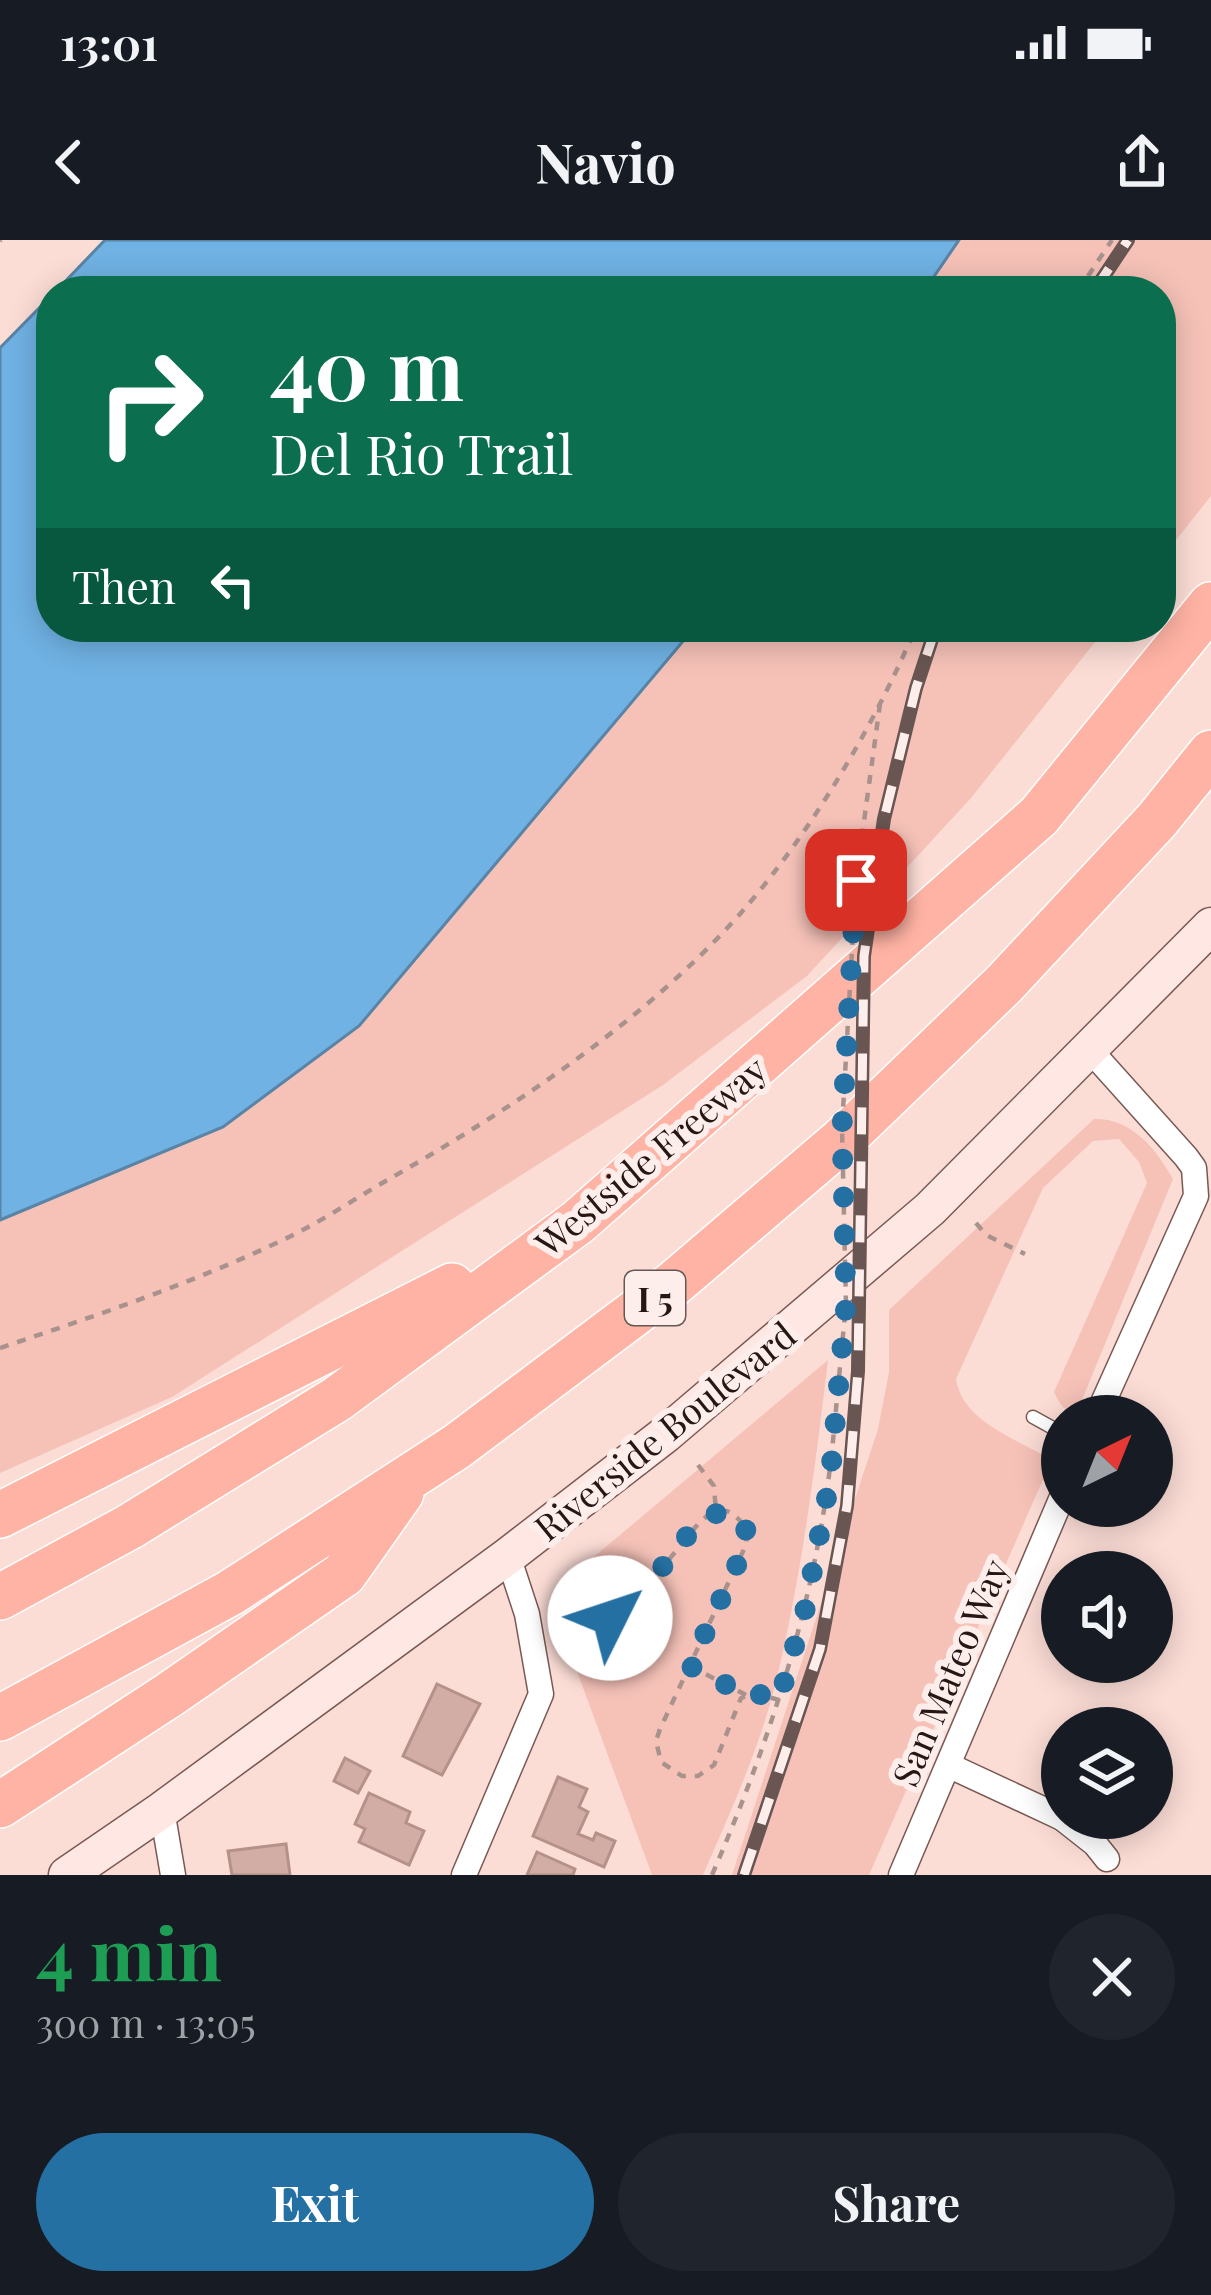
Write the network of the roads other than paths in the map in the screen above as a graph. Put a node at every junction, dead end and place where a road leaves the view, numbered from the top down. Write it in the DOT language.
graph roads {
  1 [pos="1211,605"];
  2 [pos="1211,753"];
  3 [pos="1211,926"];
  4 [pos="1090,1050"];
  5 [pos="578,1222"];
  6 [pos="1106,1395"];
  7 [pos="1034,1417"];
  8 [pos="1041,1421"];
  9 [pos="414,1474"];
  10 [pos="0,1515"];
  11 [pos="1050,1527"];
  12 [pos="508,1556"];
  13 [pos="0,1597"];
  14 [pos="0,1718"];
  15 [pos="950,1766"];
  16 [pos="0,1804"];
  17 [pos="1041,1808"];
  18 [pos="162,1810"];
  19 [pos="1089,1839"];
  20 [pos="1107,1859"];
  21 [pos="67,1875"];
  22 [pos="173,1875"];
  23 [pos="464,1875"];
  24 [pos="901,1875"];
  1 -- 5 [label="highway, Westside Freeway"];
  2 -- 9 [label="highway, I 5"];
  3 -- 4 [label="main road, Riverside Boulevard"];
  4 -- 6 [label="street"];
  4 -- 12 [label="main road, Riverside Boulevard"];
  5 -- 10 [label="highway"];
  5 -- 13 [label="highway, Westside Freeway"];
  7 -- 8 [label="lane"];
  9 -- 14 [label="highway, I 5"];
  9 -- 16 [label="highway"];
  11 -- 15 [label="street, San Mateo Way"];
  12 -- 18 [label="main road, Riverside Boulevard"];
  12 -- 23 [label="street"];
  15 -- 17 [label="street"];
  15 -- 24 [label="street, San Mateo Way"];
  18 -- 21 [label="main road, Riverside Boulevard"];
  18 -- 22 [label="street"];
  19 -- 20 [label="street"];
}
